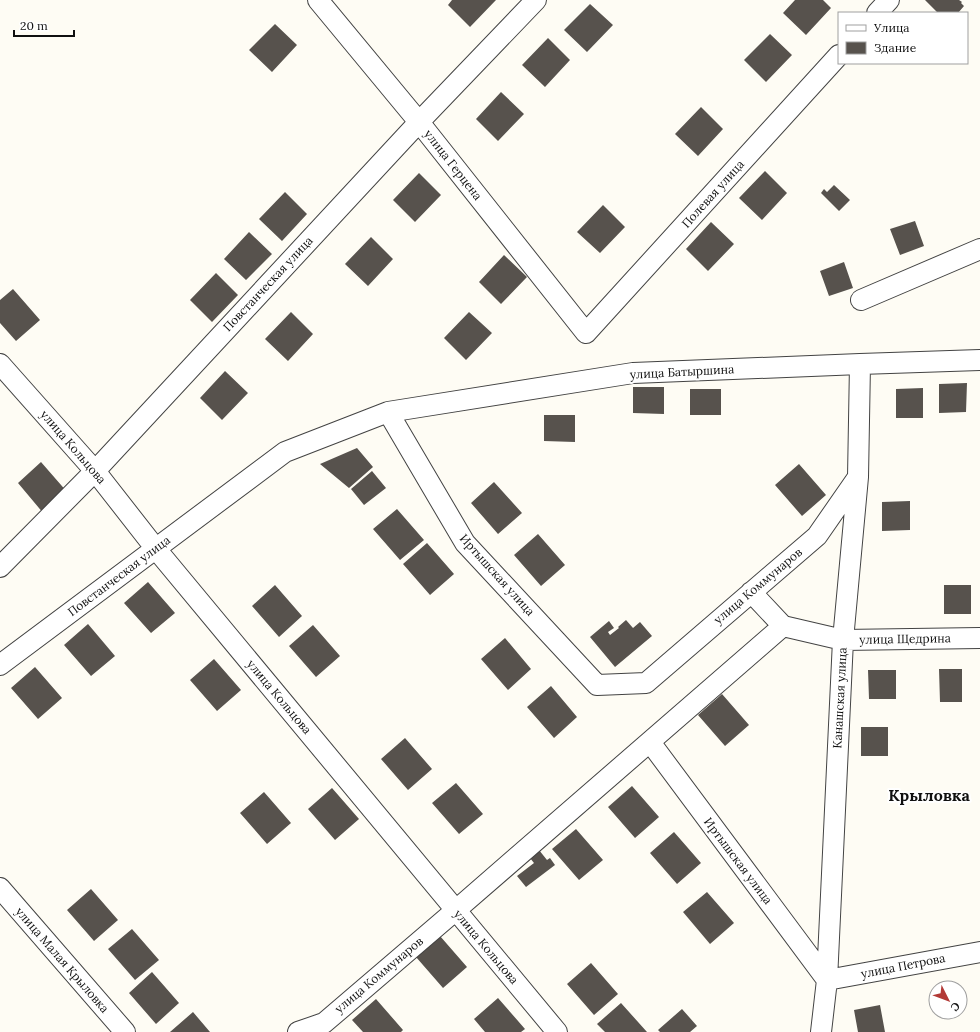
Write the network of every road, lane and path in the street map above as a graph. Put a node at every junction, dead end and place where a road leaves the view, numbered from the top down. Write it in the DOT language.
graph roads {
  1 [pos="318,0"];
  2 [pos="536,0"];
  3 [pos="889,0"];
  4 [pos="878,12"];
  5 [pos="838,56"];
  6 [pos="419,122"];
  7 [pos="980,249"];
  8 [pos="861,300"];
  9 [pos="586,333"];
  10 [pos="980,360"];
  11 [pos="0,364"];
  12 [pos="860,364"];
  13 [pos="388,412"];
  14 [pos="95,471"];
  15 [pos="858,478"];
  16 [pos="156,549"];
  17 [pos="0,567"];
  18 [pos="751,592"];
  19 [pos="783,626"];
  20 [pos="980,638"];
  21 [pos="843,640"];
  22 [pos="0,665"];
  23 [pos="646,683"];
  24 [pos="650,742"];
  25 [pos="0,888"];
  26 [pos="456,910"];
  27 [pos="980,952"];
  28 [pos="827,980"];
  29 [pos="124,1032"];
  30 [pos="298,1032"];
  31 [pos="557,1032"];
  32 [pos="821,1032"];
  1 -- 6 [label="street, улица Герцена"];
  2 -- 6 [label="street, Повстанческая улица"];
  3 -- 4 [label="street"];
  5 -- 9 [label="street, Полевая улица"];
  6 -- 9 [label="street, улица Герцена"];
  6 -- 14 [label="street, Повстанческая улица"];
  7 -- 8 [label="street"];
  10 -- 12 [label="street, улица Батыршина"];
  11 -- 14 [label="street, улица Кольцова"];
  12 -- 13 [label="street, улица Батыршина"];
  12 -- 15 [label="street, Канашская улица"];
  13 -- 16 [label="street, Повстанческая улица"];
  13 -- 23 [label="street, Иртышская улица"];
  14 -- 16 [label="street, улица Кольцова"];
  14 -- 17 [label="street, Повстанческая улица"];
  15 -- 18 [label="street, улица Коммунаров"];
  15 -- 21 [label="street, Канашская улица"];
  16 -- 22 [label="street, Повстанческая улица"];
  16 -- 26 [label="street, улица Кольцова"];
  18 -- 19 [label="street"];
  18 -- 23 [label="street, улица Коммунаров"];
  19 -- 21 [label="street, улица Щедрина"];
  19 -- 24 [label="street, улица Коммунаров"];
  20 -- 21 [label="street, улица Щедрина"];
  21 -- 28 [label="street, Канашская улица"];
  24 -- 26 [label="street, улица Коммунаров"];
  24 -- 28 [label="street, Иртышская улица"];
  25 -- 29 [label="street, улица Малая Крыловка"];
  26 -- 30 [label="street, улица Коммунаров"];
  26 -- 31 [label="street, улица Кольцова"];
  27 -- 28 [label="street, улица Петрова"];
  28 -- 32 [label="street, Канашская улица"];
}
